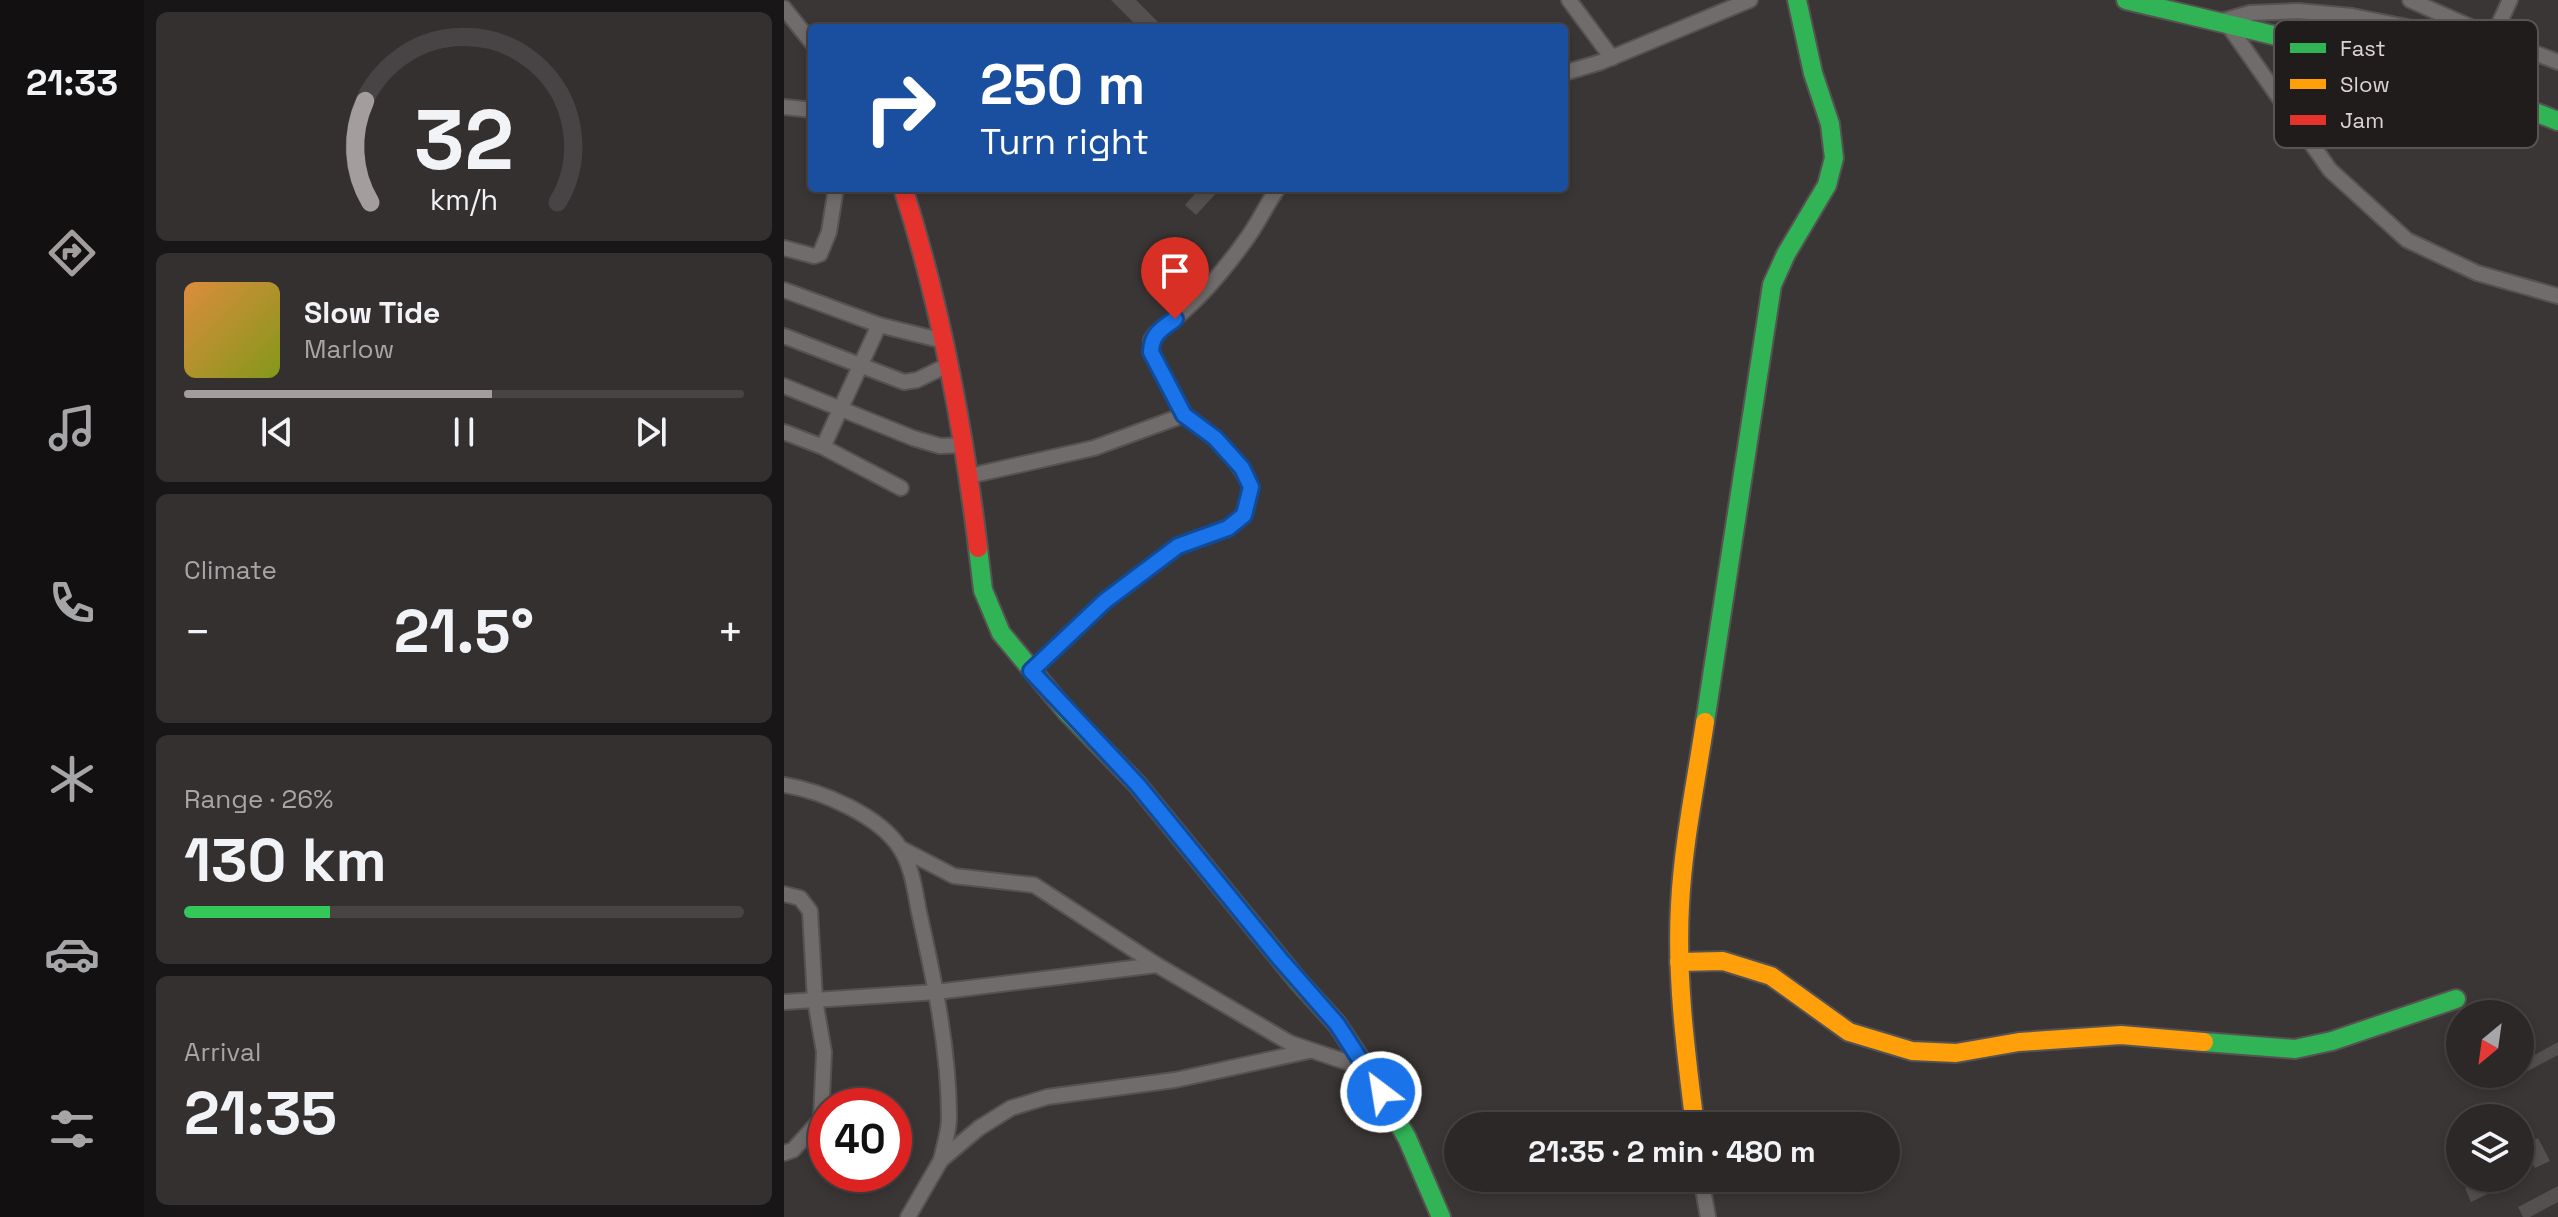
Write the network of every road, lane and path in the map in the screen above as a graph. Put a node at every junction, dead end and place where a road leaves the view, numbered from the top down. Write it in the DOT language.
graph roads {
  1 [pos="1569,0"];
  2 [pos="1750,0"];
  3 [pos="1797,0"];
  4 [pos="2126,0"];
  5 [pos="2410,0"];
  6 [pos="2510,0"];
  7 [pos="784,8"];
  8 [pos="2372,20"];
  9 [pos="2455,20"];
  10 [pos="2501,20"];
  11 [pos="2222,24"];
  12 [pos="2274,36"];
  13 [pos="808,38"];
  14 [pos="2538,54"];
  15 [pos="1612,58"];
  16 [pos="2558,62"];
  17 [pos="1568,72"];
  18 [pos="2274,94"];
  19 [pos="784,107"];
  20 [pos="808,110"];
  21 [pos="2538,113"];
  22 [pos="2558,121"];
  23 [pos="2314,148"];
  24 [pos="835,192"];
  25 [pos="904,192"];
  26 [pos="1276,192"];
  27 [pos="784,248"];
  28 [pos="784,290"];
  29 [pos="2558,296"];
  30 [pos="879,325"];
  31 [pos="784,337"];
  32 [pos="944,341"];
  33 [pos="950,364"];
  34 [pos="860,366"];
  35 [pos="784,386"];
  36 [pos="841,407"];
  37 [pos="1184,415"];
  38 [pos="784,432"];
  39 [pos="965,445"];
  40 [pos="823,447"];
  41 [pos="969,476"];
  42 [pos="901,488"];
  43 [pos="1031,671"];
  44 [pos="784,785"];
  45 [pos="900,848"];
  46 [pos="784,894"];
  47 [pos="1679,962"];
  48 [pos="1157,965"];
  49 [pos="936,992"];
  50 [pos="2456,999"];
  51 [pos="815,1000"];
  52 [pos="784,1002"];
  53 [pos="1309,1051"];
  54 [pos="1367,1069"];
  55 [pos="1694,1112"];
  56 [pos="784,1153"];
  57 [pos="941,1160"];
  58 [pos="1704,1192"];
  59 [pos="908,1217"];
  60 [pos="1441,1217"];
  61 [pos="1708,1217"];
  1 -- 15 [label="street"];
  2 -- 15 [label="street"];
  3 -- 47 [label="street"];
  4 -- 11 [label="street"];
  5 -- 9 [label="street"];
  6 -- 10 [label="street"];
  7 -- 13 [label="street"];
  8 -- 11 [label="street"];
  11 -- 12 [label="street"];
  11 -- 18 [label="street"];
  14 -- 16 [label="street"];
  15 -- 17 [label="street"];
  19 -- 20 [label="street"];
  21 -- 22 [label="street"];
  23 -- 29 [label="street"];
  24 -- 27 [label="street"];
  25 -- 32 [label="street"];
  26 -- 37 [label="street"];
  28 -- 30 [label="street"];
  30 -- 32 [label="street"];
  30 -- 34 [label="street"];
  31 -- 34 [label="street"];
  32 -- 33 [label="street"];
  33 -- 34 [label="street"];
  33 -- 39 [label="street"];
  34 -- 36 [label="street"];
  35 -- 36 [label="street"];
  36 -- 39 [label="street"];
  36 -- 40 [label="street"];
  37 -- 41 [label="street"];
  37 -- 43 [label="street"];
  38 -- 40 [label="street"];
  39 -- 41 [label="street"];
  40 -- 42 [label="street"];
  41 -- 43 [label="street"];
  43 -- 54 [label="street"];
  44 -- 45 [label="street"];
  45 -- 48 [label="street"];
  45 -- 49 [label="street"];
  46 -- 51 [label="street"];
  47 -- 50 [label="street"];
  47 -- 55 [label="street"];
  48 -- 49 [label="street"];
  48 -- 53 [label="street"];
  49 -- 51 [label="street"];
  49 -- 57 [label="street"];
  51 -- 52 [label="street"];
  51 -- 56 [label="street"];
  53 -- 54 [label="street"];
  53 -- 57 [label="street"];
  54 -- 60 [label="street"];
  57 -- 59 [label="street"];
  58 -- 61 [label="street"];
}
